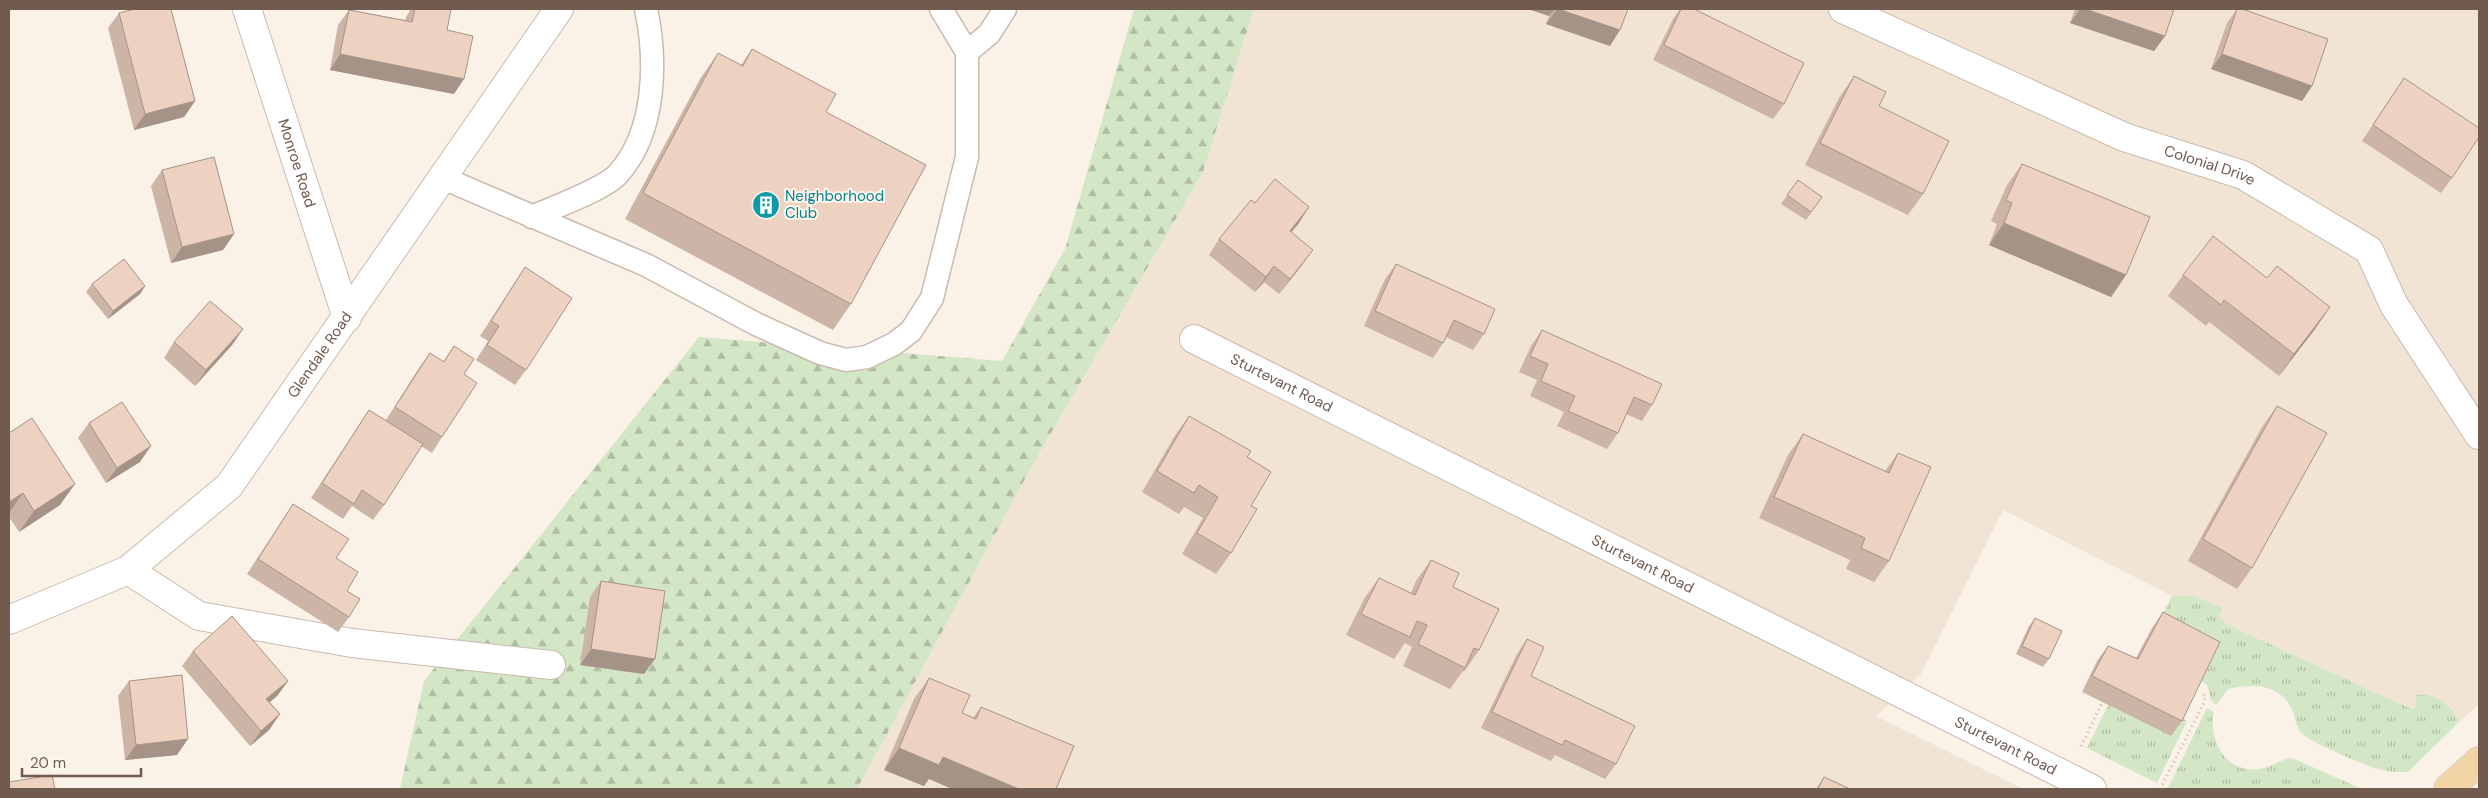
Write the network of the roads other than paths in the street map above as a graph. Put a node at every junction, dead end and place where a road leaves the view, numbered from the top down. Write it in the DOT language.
graph roads {
  1 [pos="247,9"];
  2 [pos="559,9"];
  3 [pos="646,9"];
  4 [pos="941,9"];
  5 [pos="1005,9"];
  6 [pos="1843,9"];
  7 [pos="967,52"];
  8 [pos="443,178"];
  9 [pos="532,216"];
  10 [pos="347,318"];
  11 [pos="1194,339"];
  12 [pos="2479,436"];
  13 [pos="128,570"];
  14 [pos="9,620"];
  15 [pos="551,665"];
  16 [pos="2479,761"];
  17 [pos="2092,789"];
  18 [pos="2448,789"];
  1 -- 10 [label="street, Monroe Road"];
  2 -- 8 [label="street, Glendale Road"];
  3 -- 9 [label="lane"];
  4 -- 7 [label="lane"];
  5 -- 7 [label="lane"];
  6 -- 12 [label="street, Colonial Drive"];
  7 -- 9 [label="lane"];
  8 -- 9 [label="lane"];
  8 -- 10 [label="street, Glendale Road"];
  10 -- 13 [label="street, Glendale Road"];
  11 -- 17 [label="street, Sturtevant Road"];
  13 -- 14 [label="street, Glendale Road"];
  13 -- 15 [label="street"];
  16 -- 18 [label="main road"];
}
